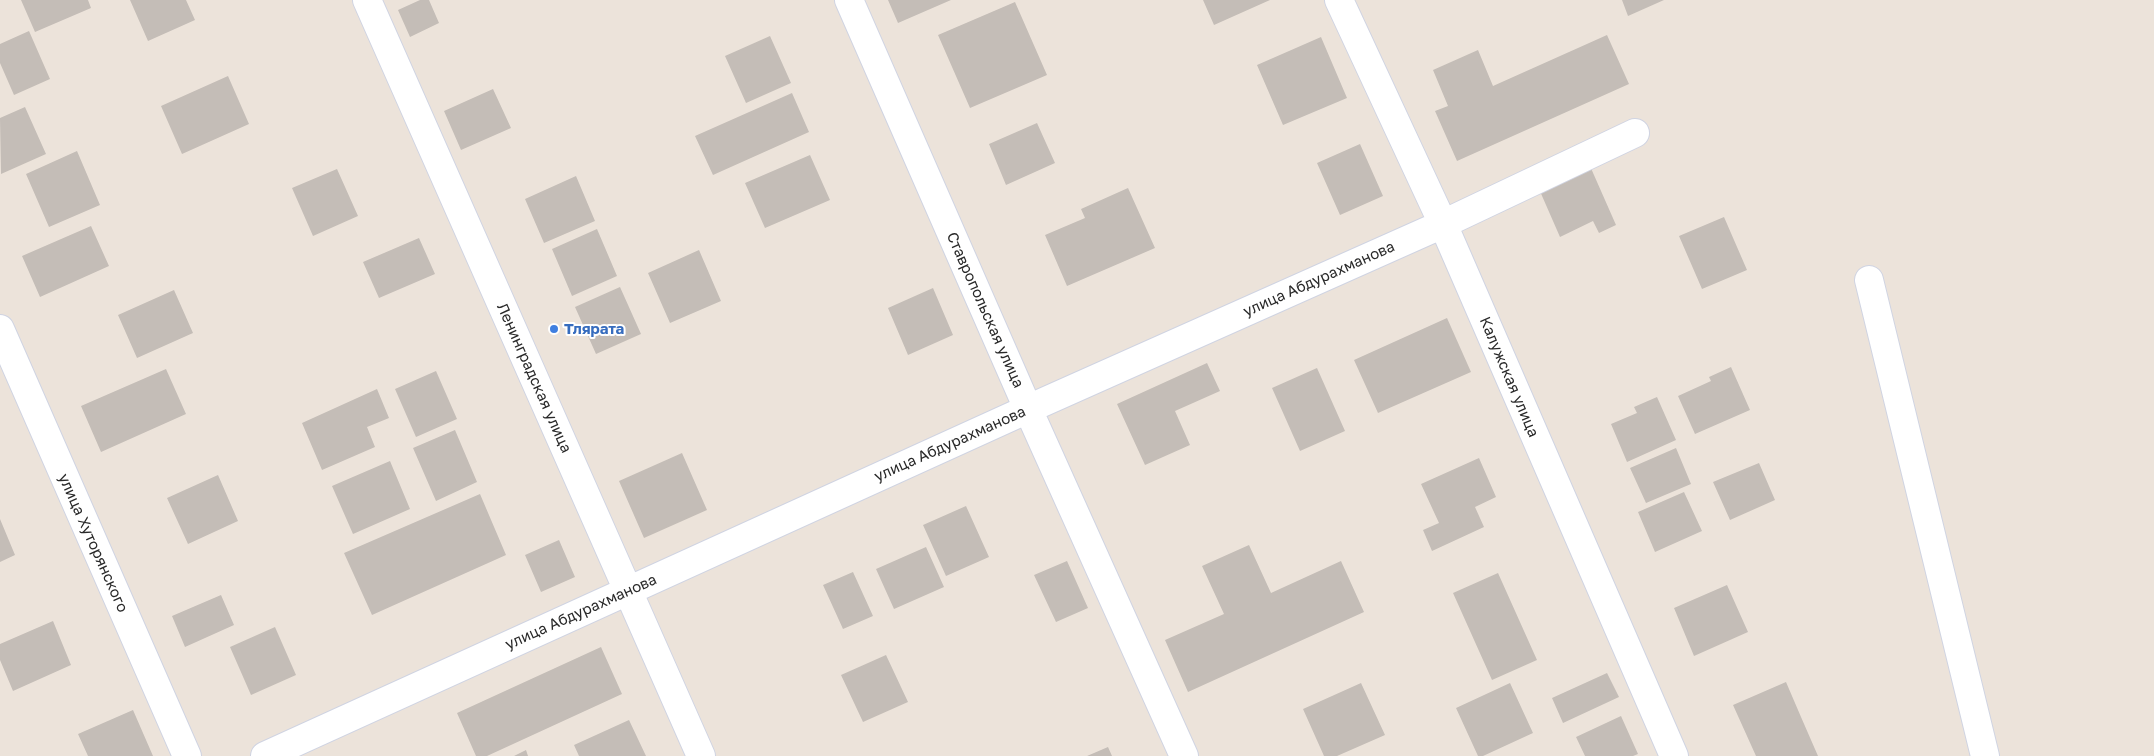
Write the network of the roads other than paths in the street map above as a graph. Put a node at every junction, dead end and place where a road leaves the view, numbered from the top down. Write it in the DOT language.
graph roads {
  1 [pos="367,0"];
  2 [pos="849,0"];
  3 [pos="1339,0"];
  4 [pos="1635,133"];
  5 [pos="1443,224"];
  6 [pos="1869,280"];
  7 [pos="0,330"];
  8 [pos="1028,409"];
  9 [pos="627,591"];
  10 [pos="187,756"];
  11 [pos="265,756"];
  12 [pos="701,756"];
  13 [pos="1184,756"];
  14 [pos="1674,756"];
  15 [pos="1985,756"];
  1 -- 9 [label="street, Ленинградская улица"];
  2 -- 8 [label="street, Ставропольская улица"];
  3 -- 5 [label="street, Калужская улица"];
  4 -- 5 [label="street, улица Абдурахманова"];
  5 -- 8 [label="street, улица Абдурахманова"];
  5 -- 14 [label="street, Калужская улица"];
  6 -- 15 [label="street"];
  7 -- 10 [label="street, улица Хуторянского"];
  8 -- 9 [label="street, улица Абдурахманова"];
  8 -- 13 [label="street, Ставропольская улица"];
  9 -- 11 [label="street, улица Абдурахманова"];
  9 -- 12 [label="street, Ленинградская улица"];
}
